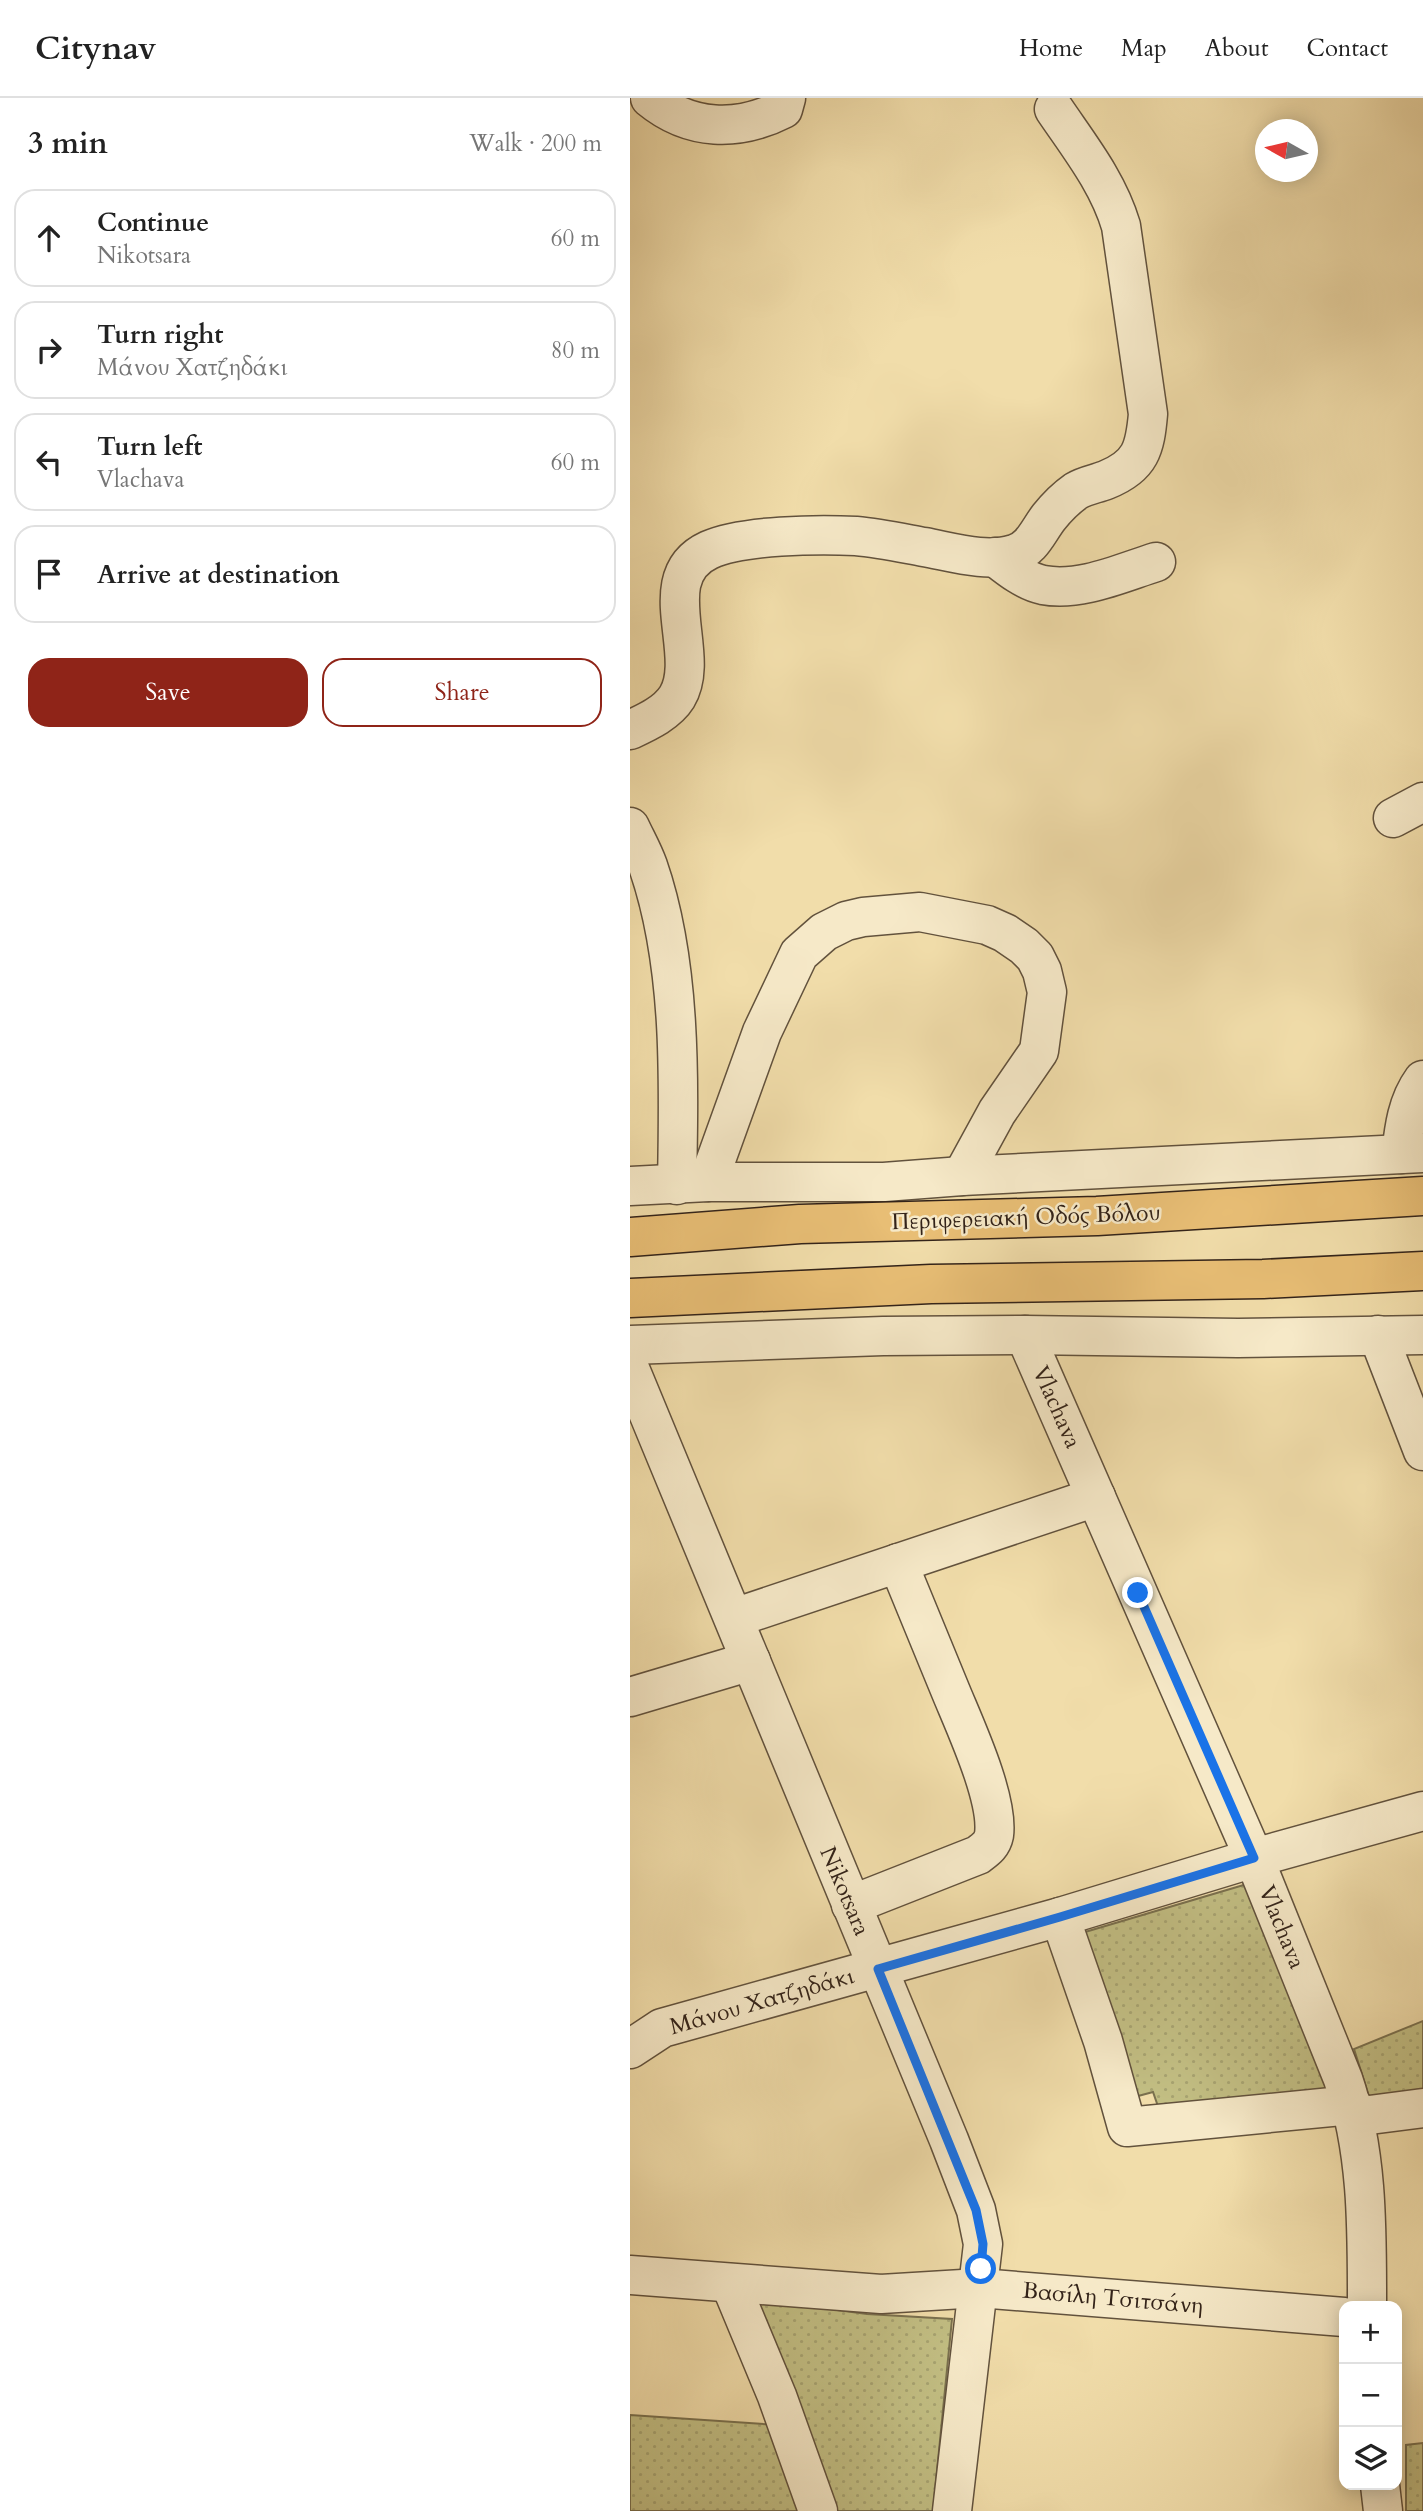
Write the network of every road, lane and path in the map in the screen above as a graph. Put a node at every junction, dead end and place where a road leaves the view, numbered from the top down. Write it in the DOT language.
graph roads {
  1 [pos="650,98"];
  2 [pos="786,98"];
  3 [pos="1054,109"];
  4 [pos="995,557"];
  5 [pos="1156,562"];
  6 [pos="630,730"];
  7 [pos="630,827"];
  8 [pos="1423,1080"];
  9 [pos="1412,1154"];
  10 [pos="962,1176"];
  11 [pos="692,1183"];
  12 [pos="630,1186"];
  13 [pos="1423,1196"];
  14 [pos="630,1237"];
  15 [pos="1423,1271"];
  16 [pos="630,1298"];
  17 [pos="1025,1335"];
  18 [pos="1378,1335"];
  19 [pos="1423,1335"];
  20 [pos="630,1345"];
  21 [pos="630,1368"];
  22 [pos="1423,1451"];
  23 [pos="1096,1497"];
  24 [pos="898,1563"];
  25 [pos="734,1618"];
  26 [pos="751,1661"];
  27 [pos="630,1697"];
  28 [pos="1423,1811"];
  29 [pos="1254,1858"];
  30 [pos="850,1905"];
  31 [pos="1060,1917"];
  32 [pos="878,1969"];
  33 [pos="630,2049"];
  34 [pos="1423,2108"];
  35 [pos="1353,2111"];
  36 [pos="630,2275"];
  37 [pos="730,2283"];
  38 [pos="979,2288"];
  39 [pos="1367,2301"];
  40 [pos="1339,2317"];
  41 [pos="1381,2490"];
  42 [pos="818,2511"];
  43 [pos="952,2511"];
  44 [pos="1383,2511"];
  1 -- 2 [label="street"];
  3 -- 4 [label="street"];
  4 -- 5 [label="street"];
  4 -- 6 [label="street"];
  7 -- 11 [label="street"];
  8 -- 9 [label="street"];
  9 -- 10 [label="street"];
  10 -- 11 [label="street"];
  10 -- 11 [label="street"];
  11 -- 12 [label="street"];
  13 -- 14 [label="main road, Περιφερειακή Οδός Βόλου"];
  15 -- 16 [label="main road"];
  17 -- 18 [label="street"];
  17 -- 20 [label="street"];
  17 -- 23 [label="street, Vlachava"];
  18 -- 19 [label="street"];
  18 -- 22 [label="street"];
  21 -- 25 [label="street, Nikotsara"];
  23 -- 24 [label="street"];
  23 -- 29 [label="street, Vlachava"];
  24 -- 25 [label="street"];
  24 -- 30 [label="street"];
  25 -- 26 [label="street, Nikotsara"];
  26 -- 27 [label="street"];
  26 -- 30 [label="street, Nikotsara"];
  28 -- 29 [label="street, Μάνου Χατζηδάκι"];
  29 -- 31 [label="street, Μάνου Χατζηδάκι"];
  29 -- 35 [label="street, Vlachava"];
  30 -- 32 [label="street, Nikotsara"];
  31 -- 32 [label="street, Μάνου Χατζηδάκι"];
  31 -- 35 [label="street"];
  32 -- 33 [label="street, Μάνου Χατζηδάκι"];
  32 -- 38 [label="street, Nikotsara"];
  34 -- 35 [label="street"];
  35 -- 39 [label="street, Vlachava"];
  36 -- 37 [label="street, Βασίλη Τσιτσάνη"];
  37 -- 38 [label="street, Βασίλη Τσιτσάνη"];
  37 -- 42 [label="street"];
  38 -- 40 [label="street, Βασίλη Τσιτσάνη"];
  38 -- 43 [label="street, Nikotsara"];
  41 -- 44 [label="street"];
}
